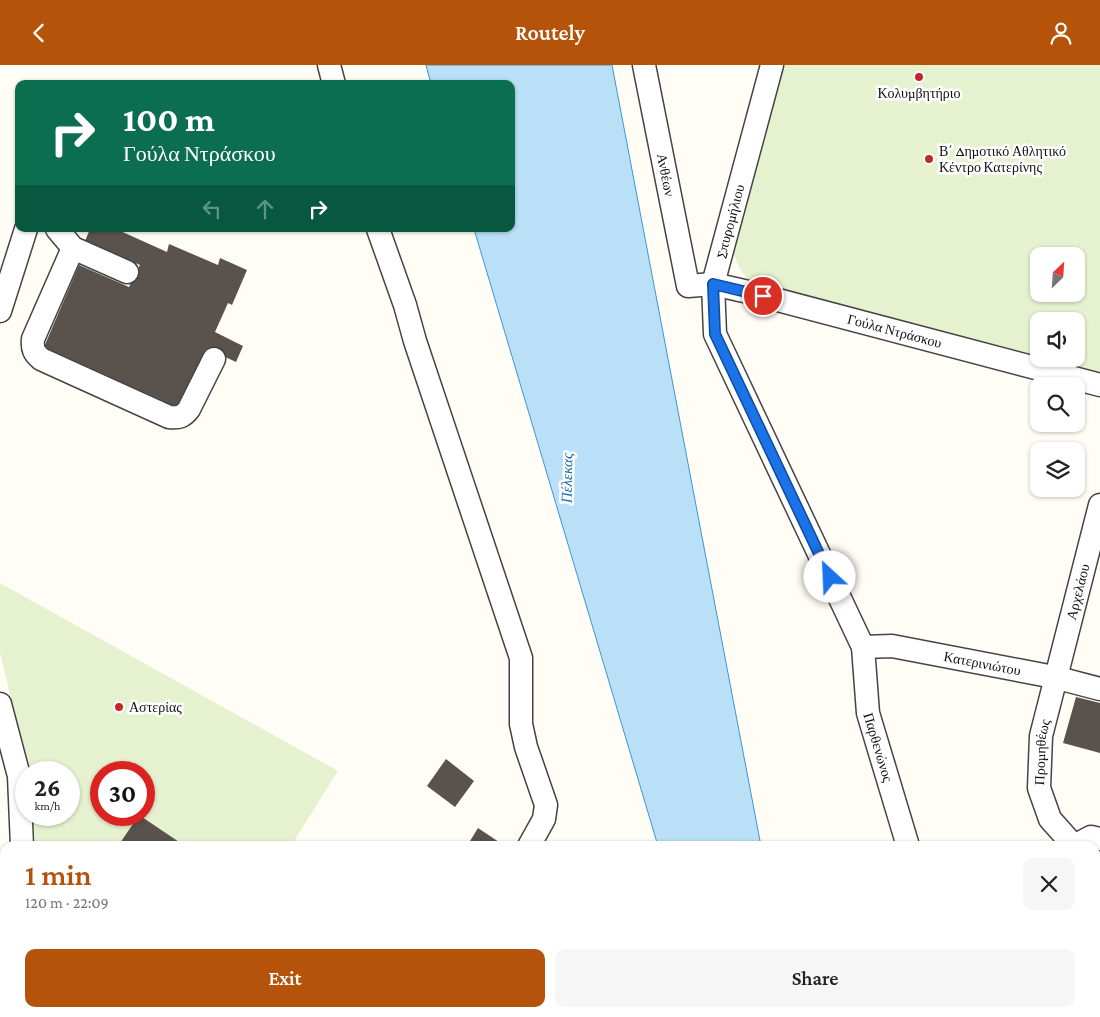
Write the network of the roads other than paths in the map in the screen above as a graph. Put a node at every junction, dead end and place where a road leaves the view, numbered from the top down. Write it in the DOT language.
graph roads {
  1 [pos="329,65"];
  2 [pos="644,65"];
  3 [pos="772,65"];
  4 [pos="333,80"];
  5 [pos="25,232"];
  6 [pos="60,232"];
  7 [pos="379,232"];
  8 [pos="73,248"];
  9 [pos="127,272"];
  10 [pos="713,284"];
  11 [pos="688,286"];
  12 [pos="0,311"];
  13 [pos="214,359"];
  14 [pos="1100,385"];
  15 [pos="1100,505"];
  16 [pos="863,647"];
  17 [pos="1054,677"];
  18 [pos="1100,689"];
  19 [pos="0,704"];
  20 [pos="1100,839"];
  21 [pos="22,841"];
  22 [pos="532,841"];
  23 [pos="906,841"];
  24 [pos="1070,841"];
  25 [pos="1083,841"];
  1 -- 4 [label="street"];
  2 -- 11 [label="street, Ανθέων"];
  3 -- 10 [label="street, Σπυρομήλιου"];
  5 -- 12 [label="street"];
  6 -- 8 [label="street"];
  7 -- 22 [label="street"];
  8 -- 9 [label="street"];
  8 -- 13 [label="street"];
  10 -- 11 [label="street, Γούλα Ντράσκου"];
  10 -- 14 [label="street, Γούλα Ντράσκου"];
  10 -- 16 [label="street, Σπυρομήλιου"];
  15 -- 17 [label="street, Αρχελάου"];
  16 -- 17 [label="street, Κατερινιώτου"];
  16 -- 23 [label="street, Παρθενώνος"];
  17 -- 18 [label="street, Κατερινιώτου"];
  17 -- 24 [label="street, Προμηθέως"];
  19 -- 21 [label="street"];
  20 -- 25 [label="street"];
}
